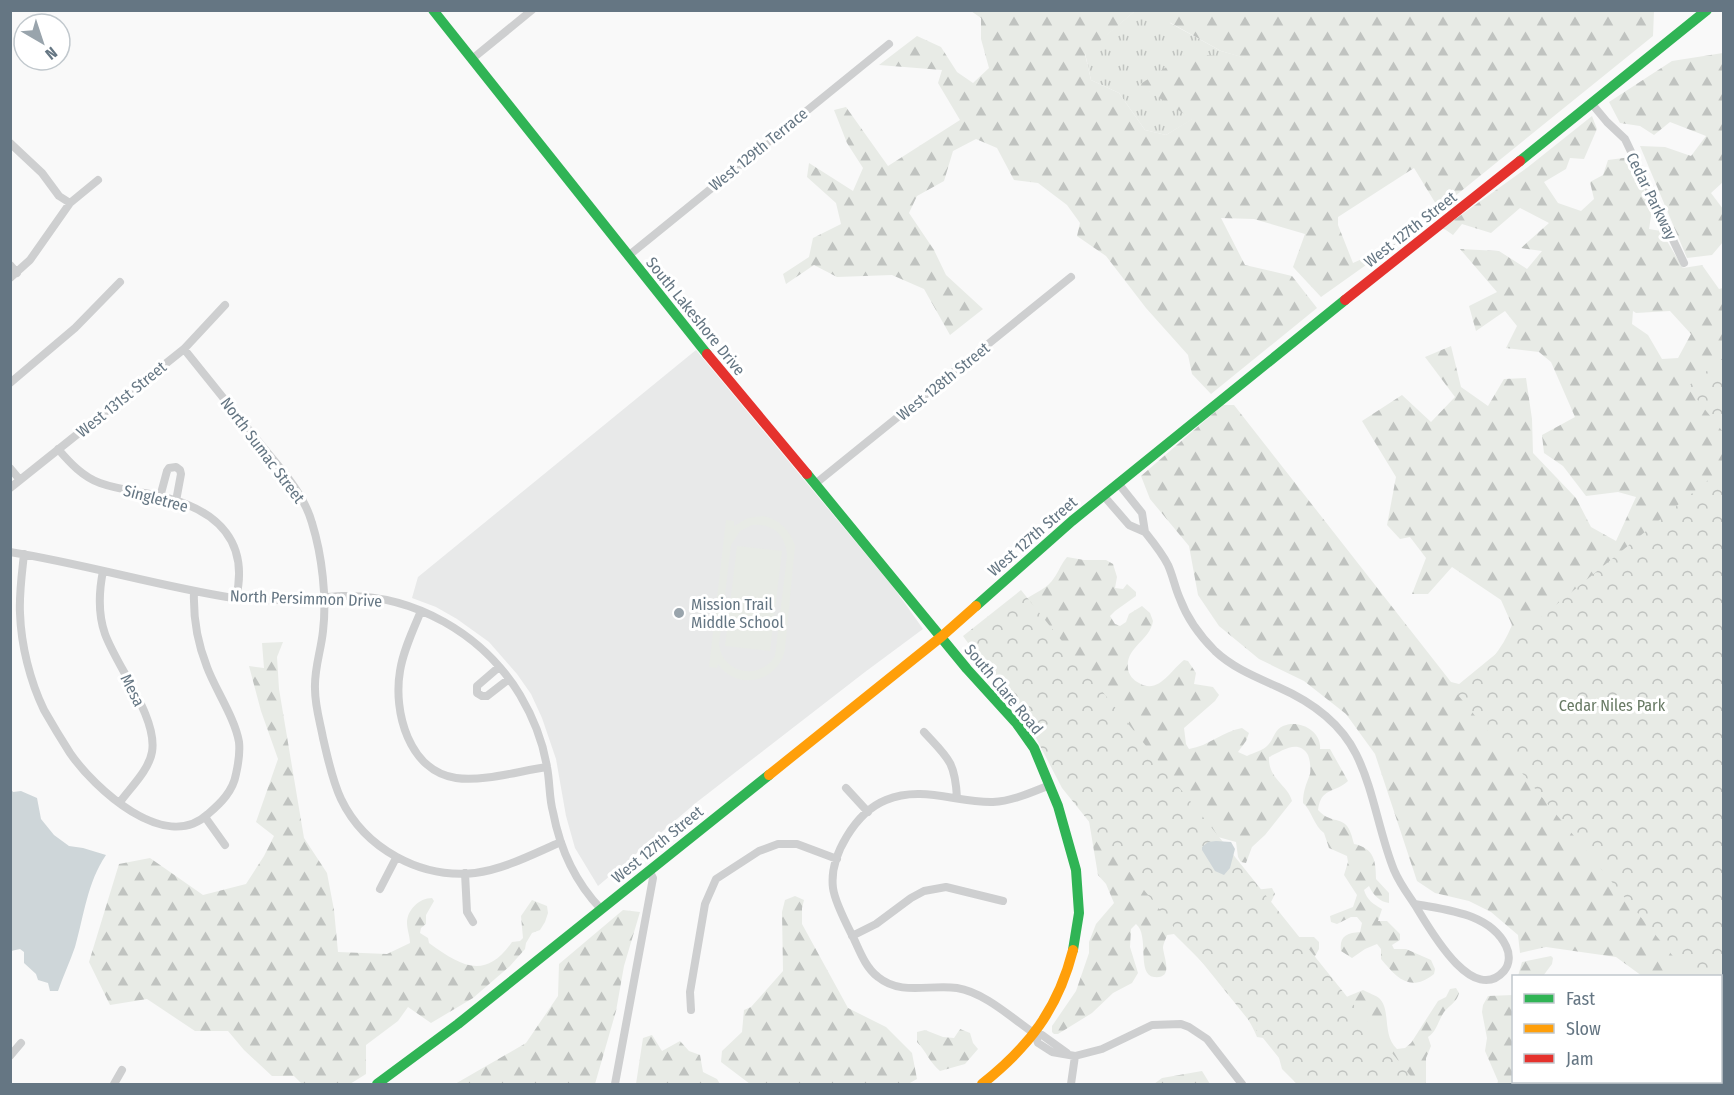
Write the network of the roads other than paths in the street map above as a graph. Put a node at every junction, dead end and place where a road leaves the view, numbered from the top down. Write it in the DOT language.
graph roads {
  1 [pos="433,10"];
  2 [pos="532,10"];
  3 [pos="1707,10"];
  4 [pos="889,44"];
  5 [pos="472,59"];
  6 [pos="1592,104"];
  7 [pos="10,143"];
  8 [pos="98,180"];
  9 [pos="70,203"];
  10 [pos="628,256"];
  11 [pos="1684,263"];
  12 [pos="10,266"];
  13 [pos="14,275"];
  14 [pos="1071,277"];
  15 [pos="120,282"];
  16 [pos="225,304"];
  17 [pos="184,349"];
  18 [pos="10,383"];
  19 [pos="58,449"];
  20 [pos="10,468"];
  21 [pos="20,480"];
  22 [pos="1118,483"];
  23 [pos="815,484"];
  24 [pos="10,489"];
  25 [pos="1103,495"];
  26 [pos="160,497"];
  27 [pos="176,501"];
  28 [pos="1144,532"];
  29 [pos="10,552"];
  30 [pos="24,554"];
  31 [pos="103,571"];
  32 [pos="194,591"];
  33 [pos="236,598"];
  34 [pos="324,598"];
  35 [pos="421,611"];
  36 [pos="940,637"];
  37 [pos="499,667"];
  38 [pos="509,678"];
  39 [pos="924,732"];
  40 [pos="547,767"];
  41 [pos="1050,785"];
  42 [pos="846,788"];
  43 [pos="957,798"];
  44 [pos="120,802"];
  45 [pos="868,812"];
  46 [pos="205,817"];
  47 [pos="561,842"];
  48 [pos="225,845"];
  49 [pos="396,858"];
  50 [pos="837,859"];
  51 [pos="649,870"];
  52 [pos="465,873"];
  53 [pos="380,889"];
  54 [pos="1003,901"];
  55 [pos="1414,904"];
  56 [pos="601,909"];
  57 [pos="473,922"];
  58 [pos="852,936"];
  59 [pos="692,1010"];
  60 [pos="1035,1034"];
  61 [pos="21,1043"];
  62 [pos="1071,1055"];
  63 [pos="10,1056"];
  64 [pos="122,1070"];
  65 [pos="114,1084"];
  66 [pos="377,1084"];
  67 [pos="615,1084"];
  68 [pos="982,1084"];
  69 [pos="1071,1084"];
  70 [pos="1242,1084"];
  1 -- 5 [label="street, South Lakeshore Drive"];
  2 -- 5 [label="street"];
  3 -- 6 [label="street, West 127th Street"];
  4 -- 10 [label="street, West 129th Terrace"];
  5 -- 10 [label="street, South Lakeshore Drive"];
  6 -- 11 [label="street, Cedar Parkway"];
  6 -- 22 [label="street, West 127th Street"];
  7 -- 9 [label="street"];
  8 -- 9 [label="street"];
  9 -- 13 [label="street"];
  10 -- 23 [label="street, South Lakeshore Drive"];
  12 -- 13 [label="street"];
  14 -- 23 [label="street, West 128th Street"];
  15 -- 18 [label="street"];
  16 -- 17 [label="street, West 131st Street"];
  17 -- 19 [label="street, West 131st Street"];
  17 -- 34 [label="street, North Sumac Street"];
  19 -- 21 [label="street, West 131st Street"];
  19 -- 26 [label="street, Singletree"];
  20 -- 21 [label="street"];
  21 -- 24 [label="street, West 131st Street"];
  22 -- 25 [label="street, West 127th Street"];
  22 -- 28 [label="street"];
  23 -- 36 [label="street, South Lakeshore Drive"];
  25 -- 28 [label="street"];
  25 -- 36 [label="street, West 127th Street"];
  26 -- 27 [label="street, Singletree"];
  26 -- 27 [label="street"];
  27 -- 33 [label="street, Singletree"];
  28 -- 55 [label="street"];
  29 -- 30 [label="street, North Persimmon Drive"];
  30 -- 31 [label="street, North Persimmon Drive"];
  30 -- 44 [label="street"];
  31 -- 32 [label="street, North Persimmon Drive"];
  31 -- 44 [label="street, Mesa"];
  32 -- 33 [label="street, North Persimmon Drive"];
  32 -- 46 [label="street"];
  33 -- 34 [label="street, North Persimmon Drive"];
  34 -- 35 [label="street, North Persimmon Drive"];
  34 -- 49 [label="street, North Sumac Street"];
  35 -- 37 [label="street, North Persimmon Drive"];
  35 -- 40 [label="street"];
  36 -- 41 [label="street, South Clare Road"];
  36 -- 51 [label="street, West 127th Street"];
  37 -- 38 [label="street, North Persimmon Drive"];
  37 -- 38 [label="street"];
  38 -- 40 [label="street, North Persimmon Drive"];
  39 -- 43 [label="street"];
  40 -- 47 [label="street, North Persimmon Drive"];
  41 -- 43 [label="street"];
  41 -- 60 [label="street, South Clare Road"];
  42 -- 45 [label="street"];
  43 -- 45 [label="street"];
  44 -- 46 [label="street"];
  45 -- 50 [label="street"];
  46 -- 48 [label="street"];
  47 -- 52 [label="street, North Sumac Street"];
  47 -- 56 [label="street, North Persimmon Drive"];
  49 -- 52 [label="street, North Sumac Street"];
  49 -- 53 [label="street"];
  50 -- 58 [label="street"];
  50 -- 59 [label="street"];
  51 -- 56 [label="street, West 127th Street"];
  51 -- 67 [label="street"];
  52 -- 57 [label="street"];
  54 -- 58 [label="street"];
  55 -- 55 [label="street"];
  56 -- 66 [label="street, West 127th Street"];
  58 -- 60 [label="street"];
  60 -- 62 [label="street"];
  60 -- 68 [label="street, South Clare Road"];
  61 -- 63 [label="street"];
  62 -- 69 [label="street"];
  62 -- 70 [label="street"];
  64 -- 65 [label="street"];
}
